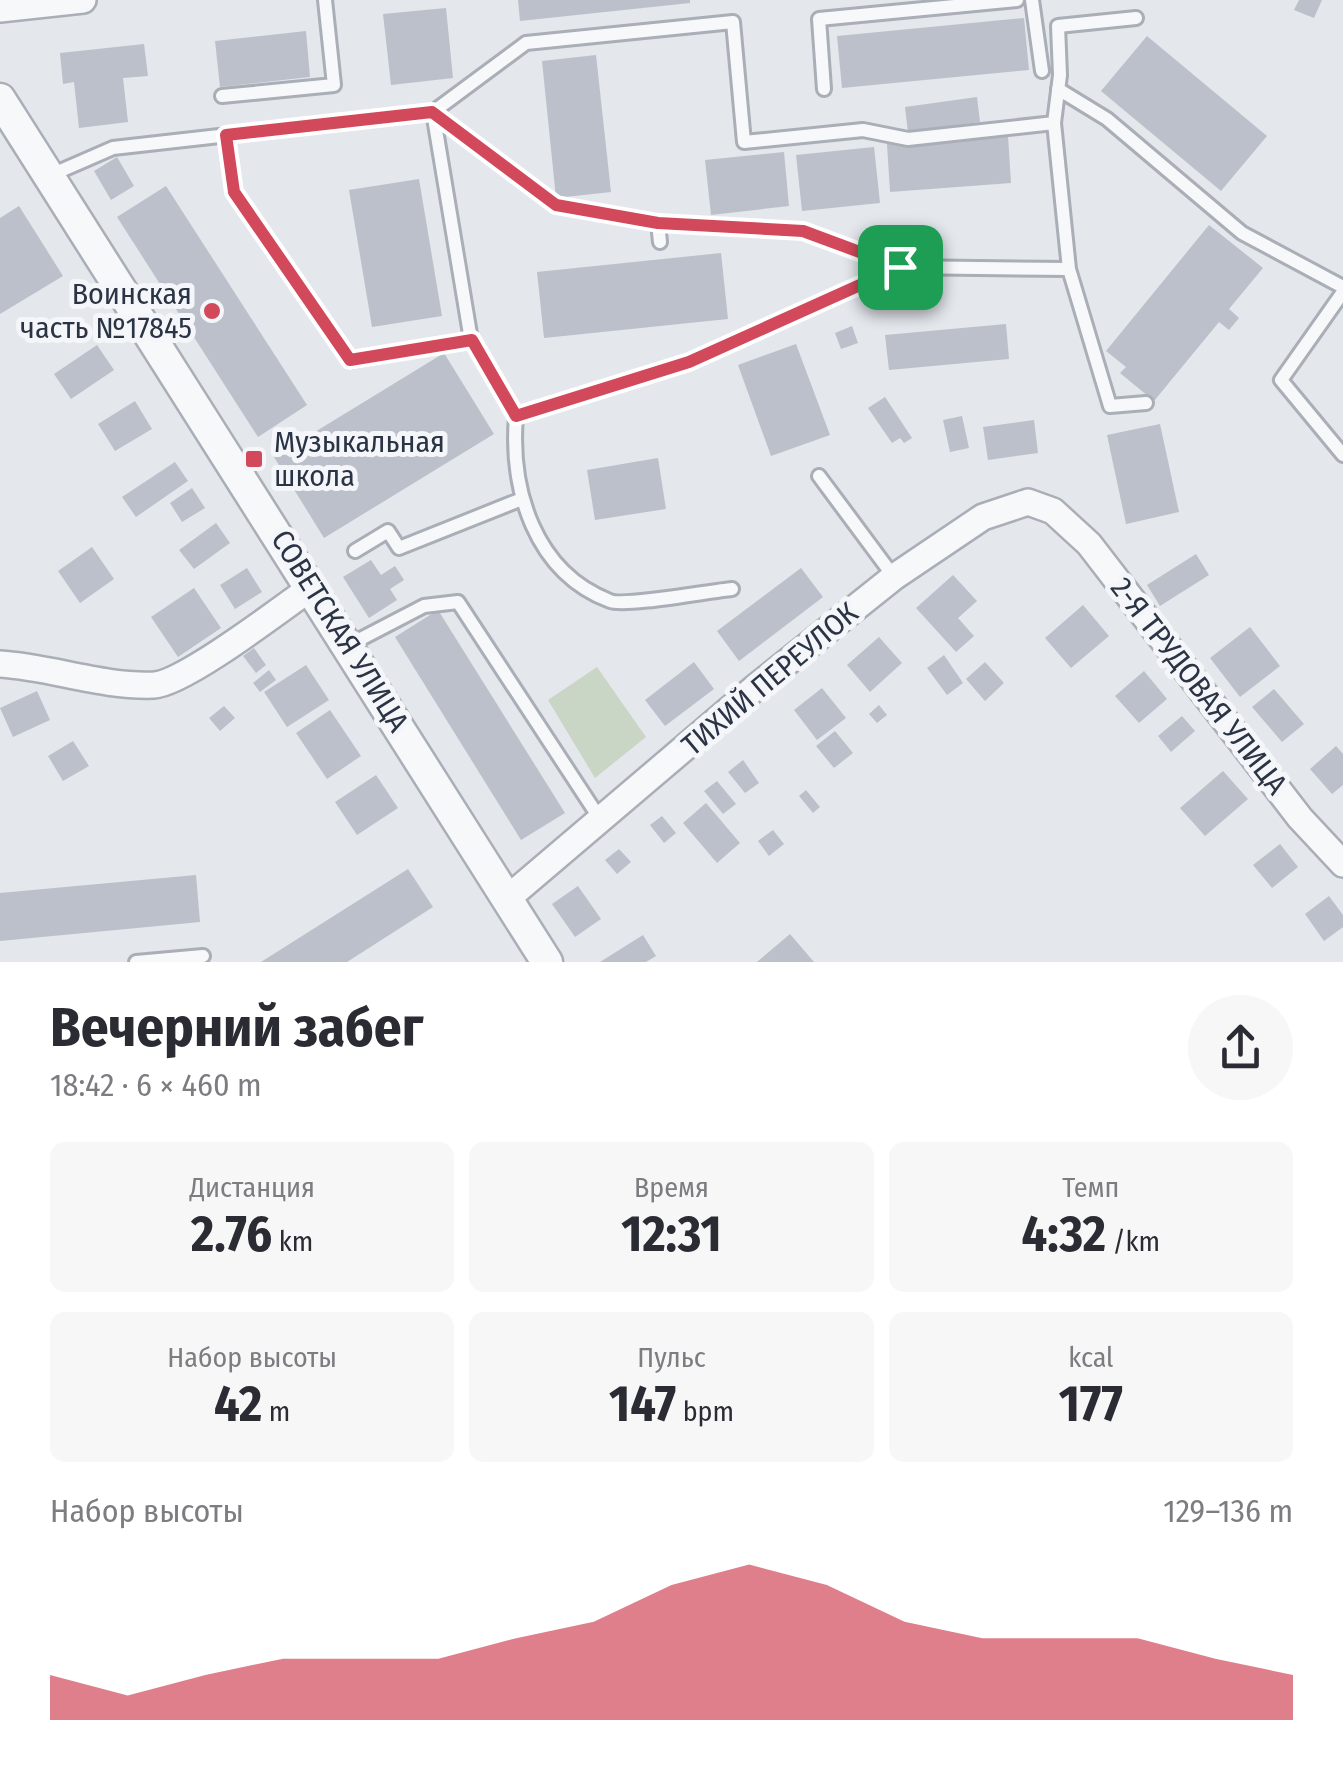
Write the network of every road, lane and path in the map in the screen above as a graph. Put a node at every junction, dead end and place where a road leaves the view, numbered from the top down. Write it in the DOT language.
graph roads {
  1 [pos="83,0"];
  2 [pos="325,0"];
  3 [pos="1018,0"];
  4 [pos="1032,0"];
  5 [pos="0,9"];
  6 [pos="1136,18"];
  7 [pos="1042,71"];
  8 [pos="824,88"];
  9 [pos="1058,89"];
  10 [pos="222,96"];
  11 [pos="0,99"];
  12 [pos="432,112"];
  13 [pos="1054,123"];
  14 [pos="226,135"];
  15 [pos="49,176"];
  16 [pos="658,223"];
  17 [pos="660,242"];
  18 [pos="900,267"];
  19 [pos="1069,270"];
  20 [pos="1343,289"];
  21 [pos="472,340"];
  22 [pos="1146,403"];
  23 [pos="516,416"];
  24 [pos="1343,455"];
  25 [pos="820,476"];
  26 [pos="522,498"];
  27 [pos="1053,510"];
  28 [pos="355,551"];
  29 [pos="894,577"];
  30 [pos="312,587"];
  31 [pos="732,589"];
  32 [pos="349,644"];
  33 [pos="0,664"];
  34 [pos="602,822"];
  35 [pos="1343,864"];
  36 [pos="508,898"];
  37 [pos="202,956"];
  38 [pos="136,962"];
  39 [pos="547,962"];
  1 -- 5 [label="street"];
  2 -- 10 [label="lane"];
  3 -- 8 [label="lane"];
  4 -- 7 [label="lane"];
  6 -- 9 [label="lane"];
  9 -- 13 [label="lane"];
  9 -- 20 [label="lane"];
  11 -- 15 [label="street, СОВЕТСКАЯ УЛИЦА"];
  12 -- 13 [label="lane"];
  12 -- 14 [label="lane"];
  12 -- 16 [label="lane"];
  12 -- 21 [label="lane"];
  13 -- 19 [label="lane"];
  14 -- 15 [label="lane"];
  14 -- 21 [label="lane"];
  15 -- 30 [label="street, СОВЕТСКАЯ УЛИЦА"];
  16 -- 17 [label="lane"];
  16 -- 18 [label="lane"];
  18 -- 19 [label="lane"];
  18 -- 23 [label="lane"];
  19 -- 22 [label="lane"];
  20 -- 24 [label="lane"];
  21 -- 23 [label="lane"];
  23 -- 26 [label="lane"];
  25 -- 29 [label="lane"];
  26 -- 28 [label="lane"];
  26 -- 31 [label="lane"];
  27 -- 29 [label="street, ТИХИЙ ПЕРЕУЛОК"];
  27 -- 35 [label="street, 2-Я ТРУДОВАЯ УЛИЦА"];
  29 -- 34 [label="street, ТИХИЙ ПЕРЕУЛОК"];
  30 -- 32 [label="street, СОВЕТСКАЯ УЛИЦА"];
  30 -- 33 [label="street"];
  32 -- 34 [label="lane"];
  32 -- 36 [label="street, СОВЕТСКАЯ УЛИЦА"];
  34 -- 36 [label="street, ТИХИЙ ПЕРЕУЛОК"];
  36 -- 39 [label="street, СОВЕТСКАЯ УЛИЦА"];
  37 -- 38 [label="lane"];
}
